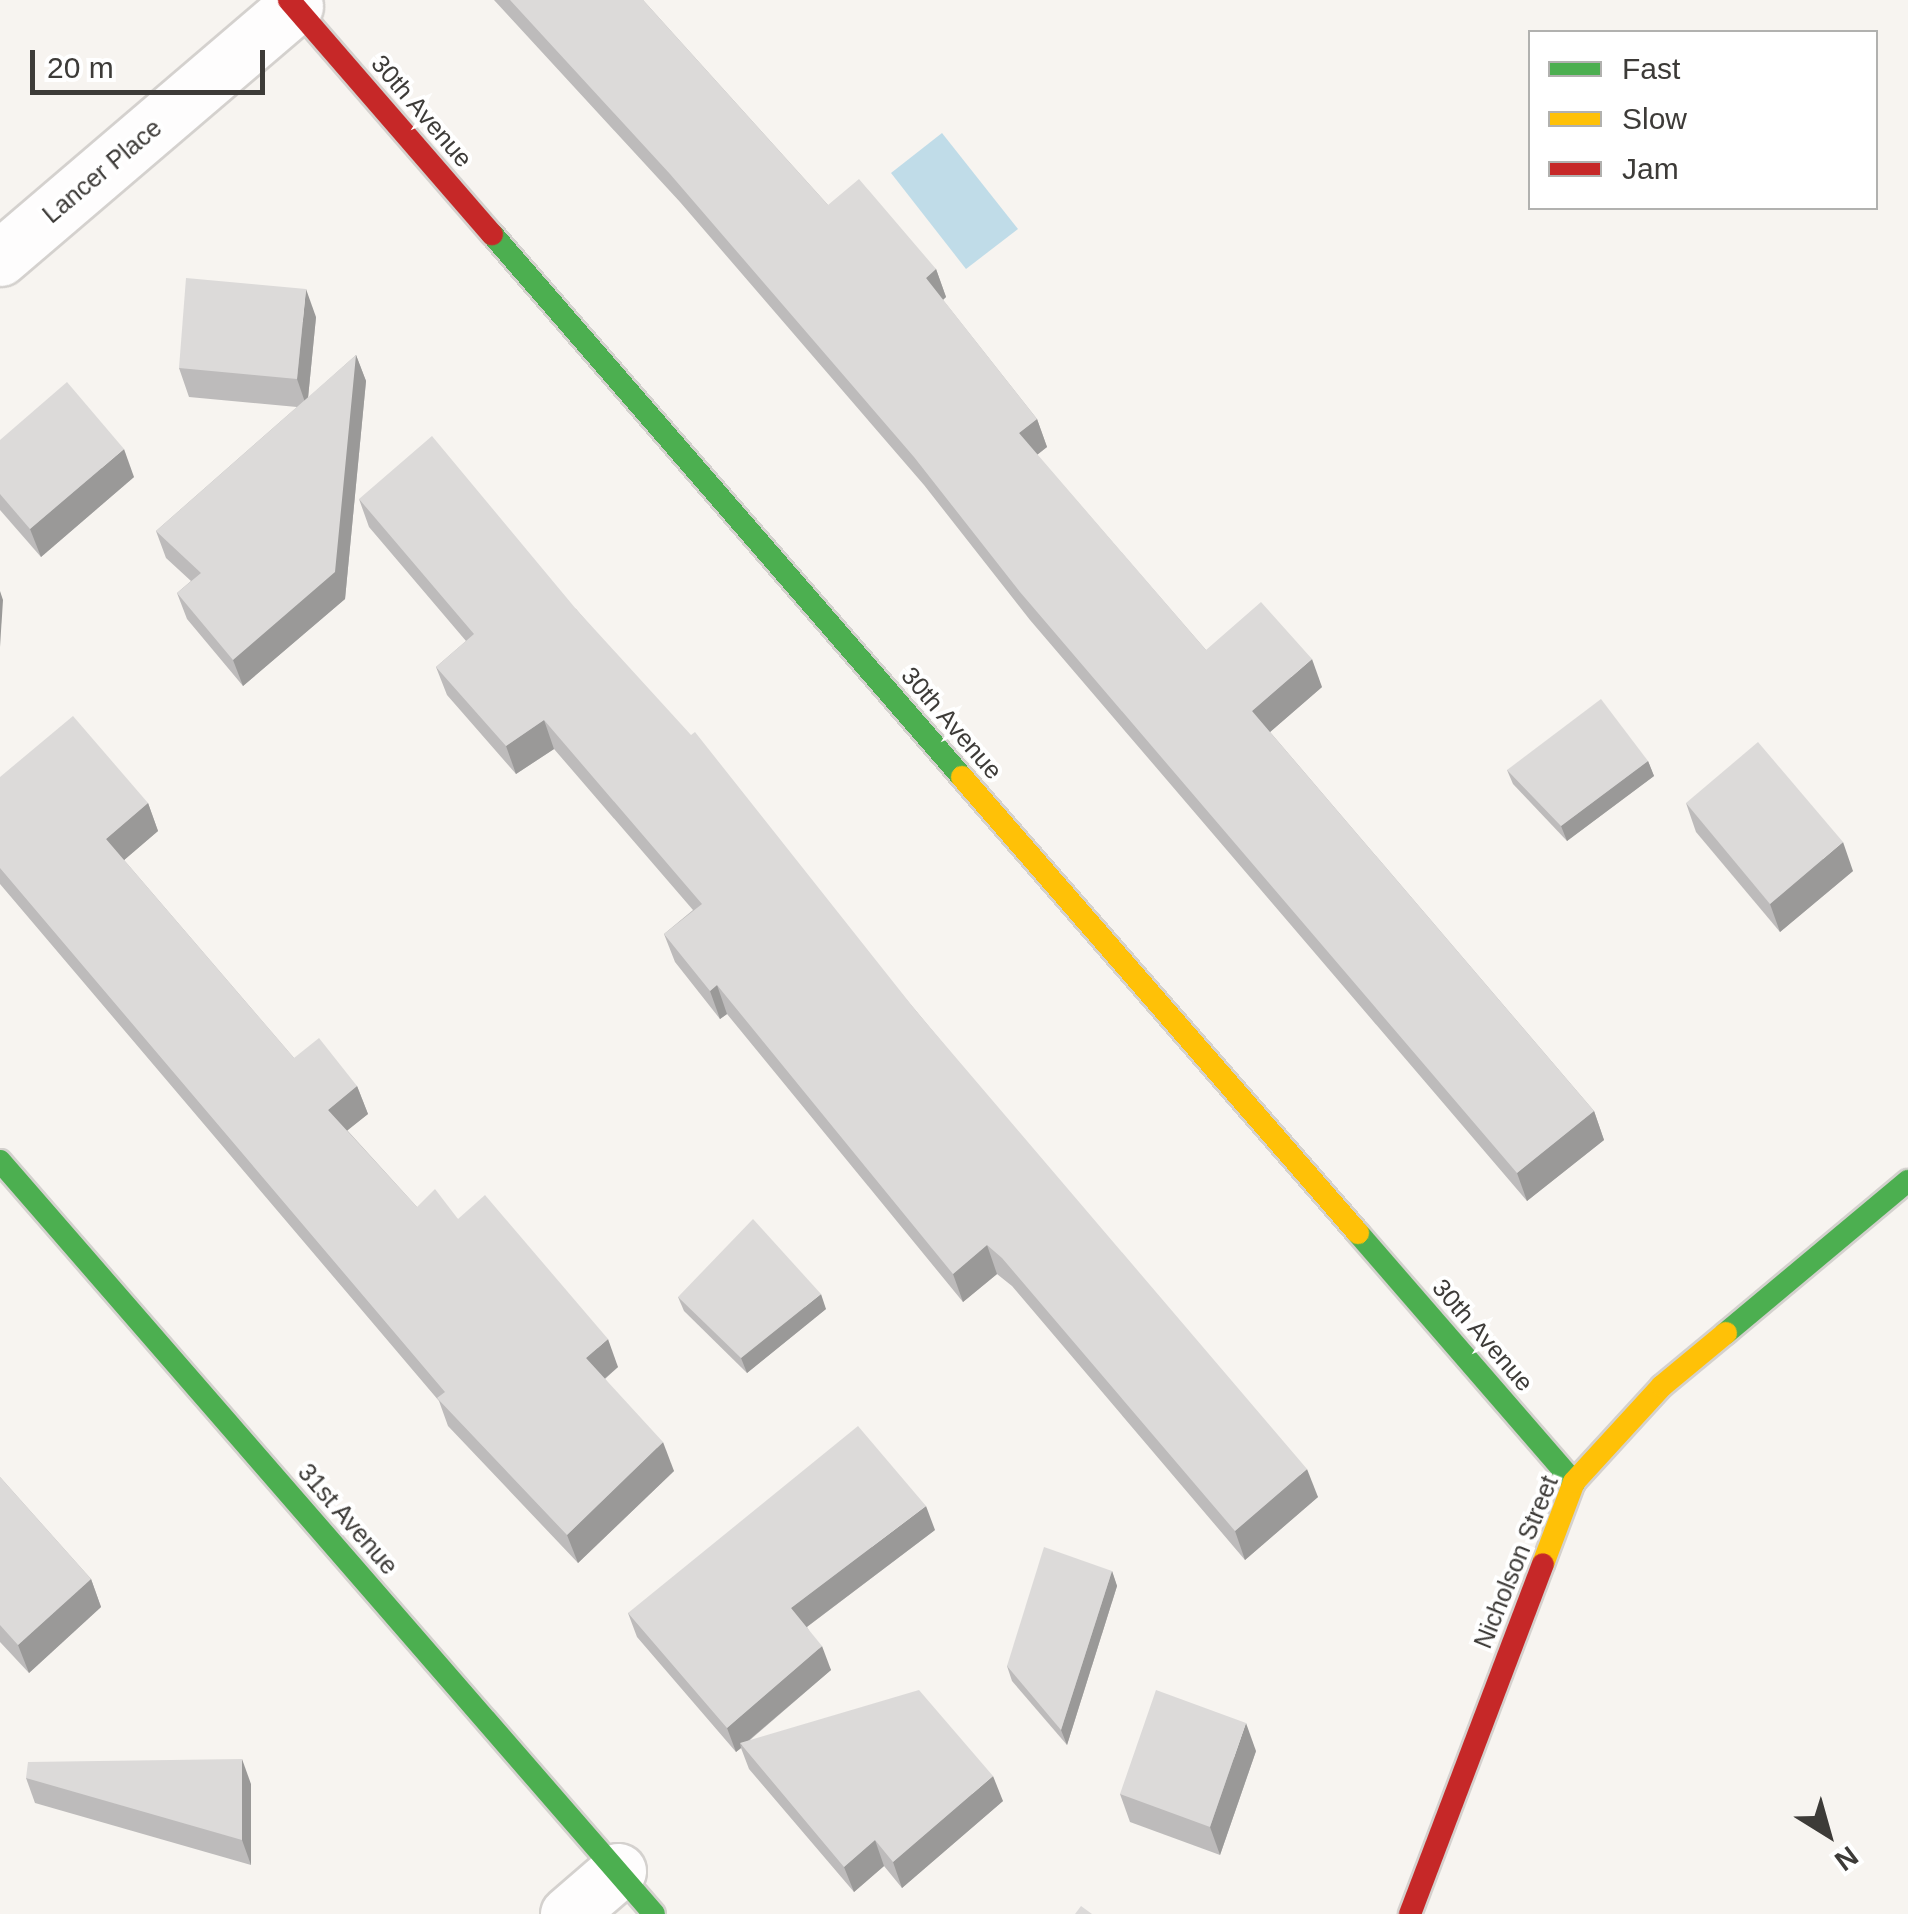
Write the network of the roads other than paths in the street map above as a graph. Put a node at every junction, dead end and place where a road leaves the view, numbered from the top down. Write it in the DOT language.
graph roads {
  1 [pos="292,3"];
  2 [pos="0,258"];
  3 [pos="0,1161"];
  4 [pos="1908,1181"];
  5 [pos="1574,1482"];
  6 [pos="618,1871"];
  7 [pos="568,1914"];
  8 [pos="654,1914"];
  9 [pos="1410,1914"];
  1 -- 2 [label="street, Lancer Place"];
  1 -- 5 [label="street, 30th Avenue"];
  3 -- 6 [label="street, 31st Avenue"];
  4 -- 5 [label="street, Nicholson Street"];
  5 -- 9 [label="street, Nicholson Street"];
  6 -- 7 [label="street"];
  6 -- 8 [label="street, 31st Avenue"];
}
